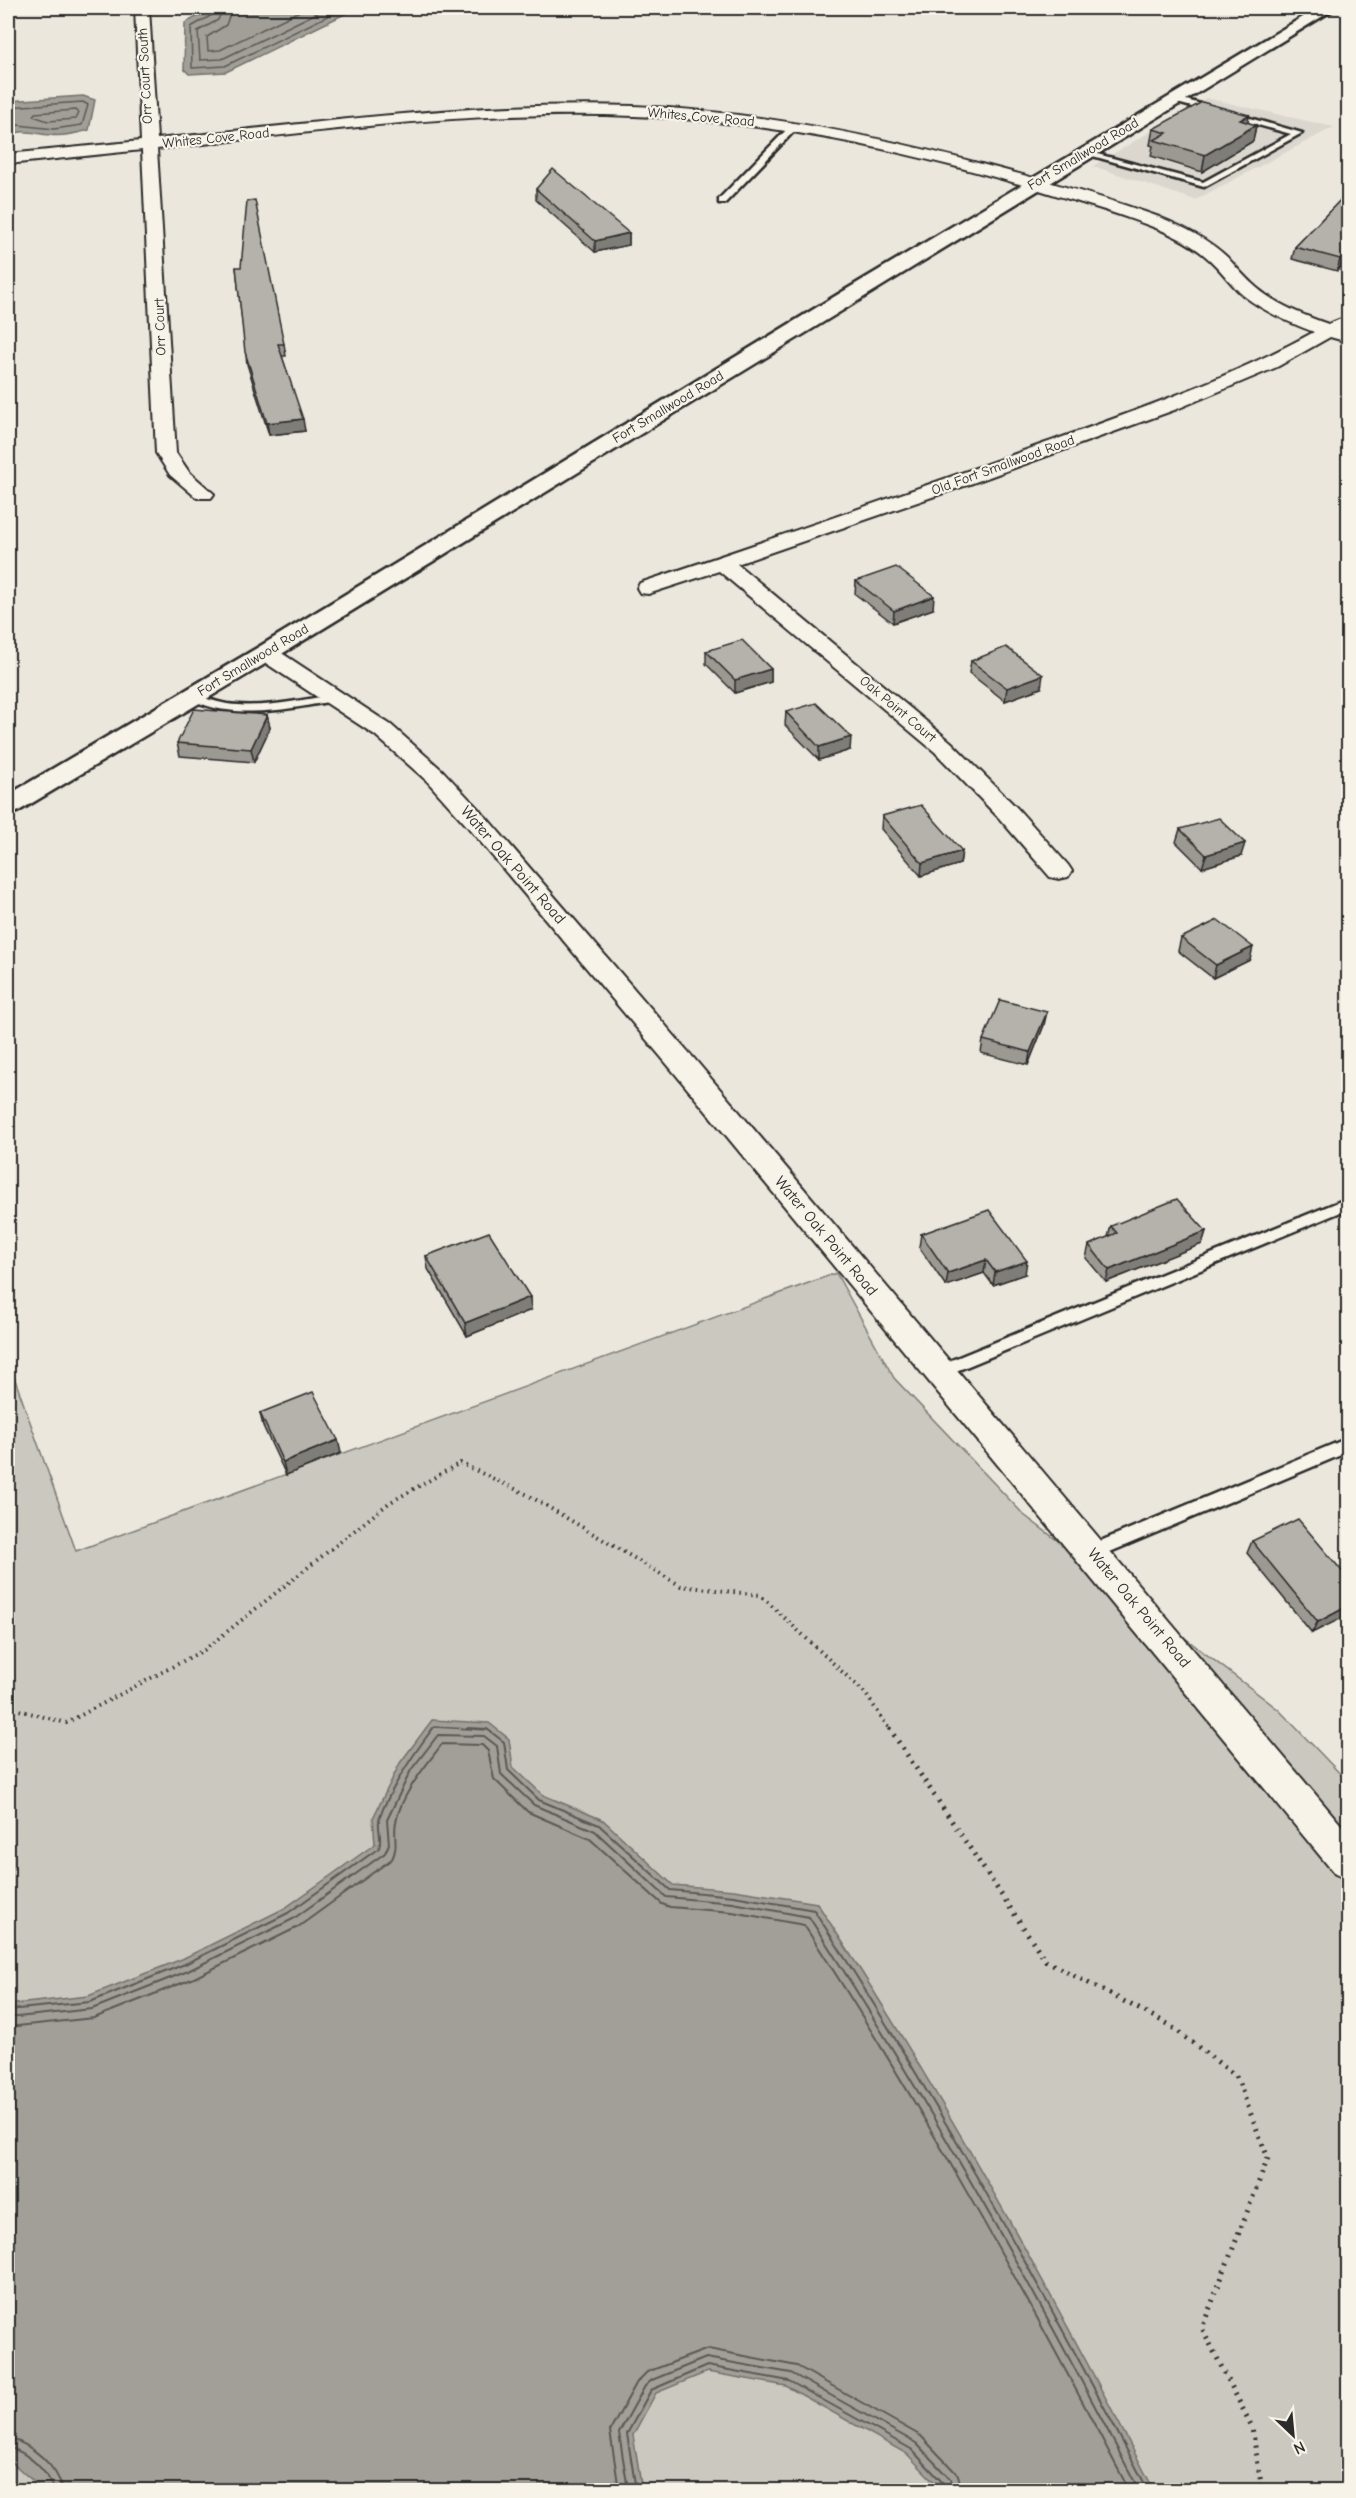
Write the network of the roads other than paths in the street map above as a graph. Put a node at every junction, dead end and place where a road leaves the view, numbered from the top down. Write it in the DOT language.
graph roads {
  1 [pos="142,8"];
  2 [pos="1328,8"];
  3 [pos="1173,99"];
  4 [pos="794,127"];
  5 [pos="148,144"];
  6 [pos="1086,153"];
  7 [pos="8,159"];
  8 [pos="1034,183"];
  9 [pos="722,201"];
  10 [pos="1348,319"];
  11 [pos="1340,334"];
  12 [pos="204,494"];
  13 [pos="723,563"];
  14 [pos="648,588"];
  15 [pos="266,653"];
  16 [pos="191,697"];
  17 [pos="334,698"];
  18 [pos="8,806"];
  19 [pos="1059,871"];
  20 [pos="1348,1203"];
  21 [pos="938,1372"];
  22 [pos="1348,1445"];
  23 [pos="1092,1552"];
  24 [pos="1348,1861"];
  1 -- 5 [label="street, Orr Court South"];
  2 -- 3 [label="main road, Fort Smallwood Road"];
  3 -- 6 [label="main road, Fort Smallwood Road"];
  3 -- 6 [label="lane"];
  4 -- 5 [label="street, Whites Cove Road"];
  4 -- 8 [label="street, Whites Cove Road"];
  4 -- 9 [label="lane"];
  5 -- 7 [label="street, Whites Cove Road"];
  5 -- 12 [label="street, Orr Court"];
  6 -- 8 [label="main road, Fort Smallwood Road"];
  8 -- 11 [label="street, Whites Cove Road"];
  8 -- 15 [label="main road, Fort Smallwood Road"];
  10 -- 11 [label="street, Old Fort Smallwood Road"];
  11 -- 13 [label="street, Old Fort Smallwood Road"];
  13 -- 14 [label="street, Old Fort Smallwood Road"];
  13 -- 19 [label="street, Oak Point Court"];
  15 -- 16 [label="main road, Fort Smallwood Road"];
  15 -- 17 [label="street, Water Oak Point Road"];
  16 -- 17 [label="lane"];
  16 -- 18 [label="main road, Fort Smallwood Road"];
  17 -- 21 [label="street, Water Oak Point Road"];
  20 -- 21 [label="lane"];
  21 -- 23 [label="street, Water Oak Point Road"];
  22 -- 23 [label="lane"];
  23 -- 24 [label="street, Water Oak Point Road"];
}
